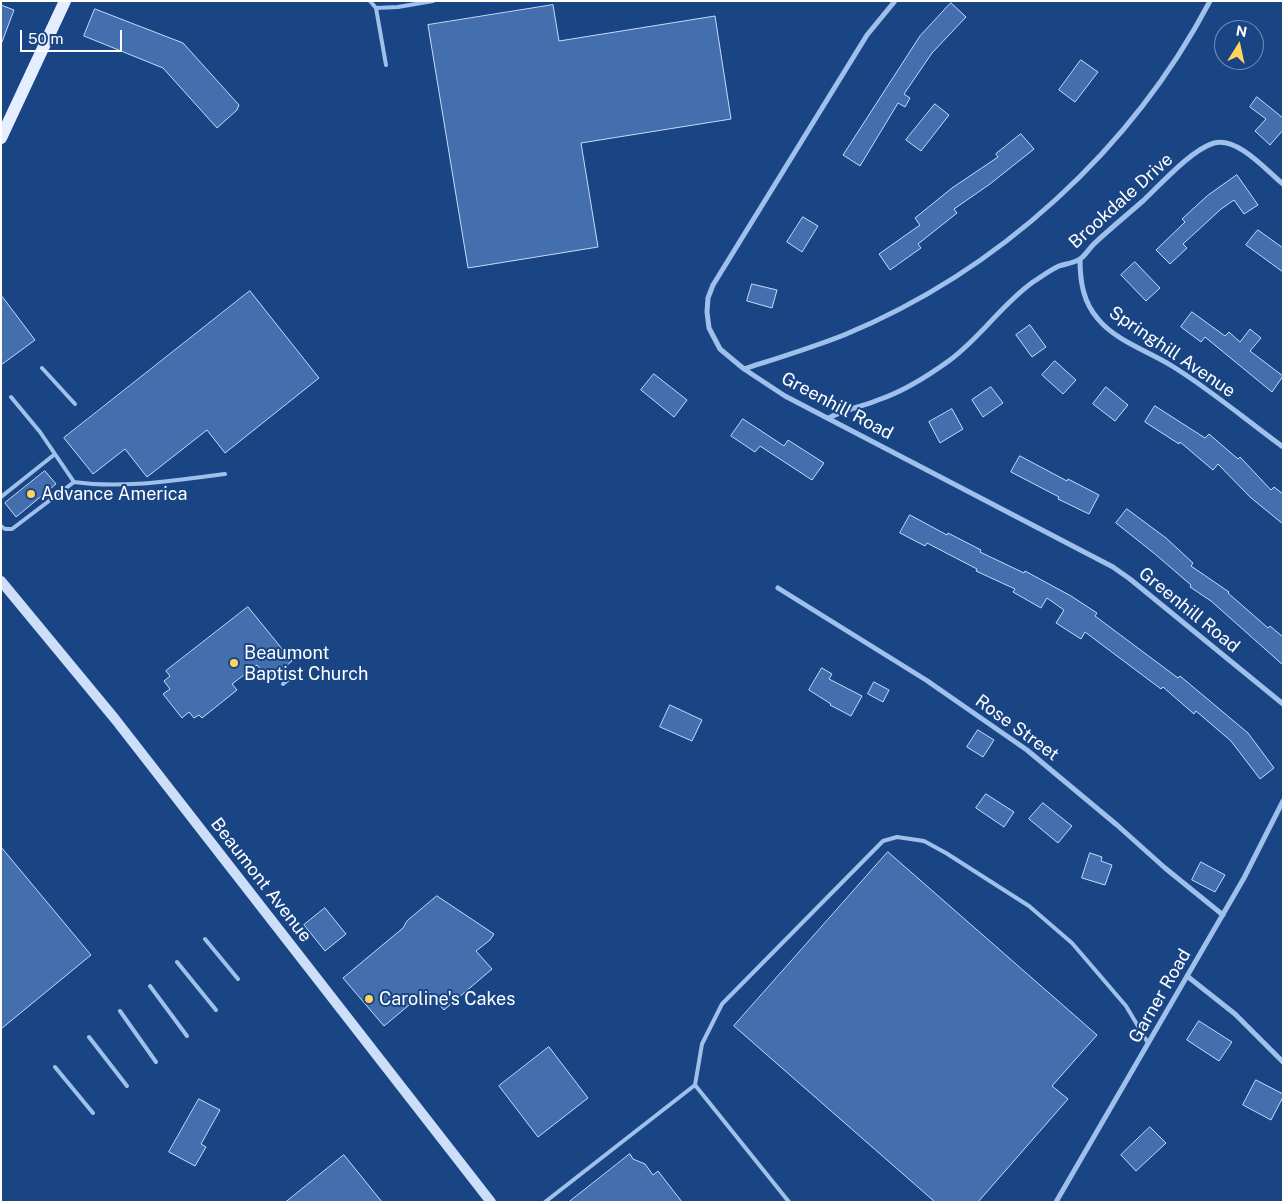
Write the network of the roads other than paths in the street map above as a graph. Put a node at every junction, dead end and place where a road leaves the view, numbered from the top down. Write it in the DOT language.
graph roads {
  1 [pos="65,1"];
  2 [pos="370,1"];
  3 [pos="432,1"];
  4 [pos="895,1"];
  5 [pos="1210,1"];
  6 [pos="376,8"];
  7 [pos="386,65"];
  8 [pos="1,138"];
  9 [pos="1283,184"];
  10 [pos="1080,259"];
  11 [pos="42,368"];
  12 [pos="744,368"];
  13 [pos="11,397"];
  14 [pos="75,404"];
  15 [pos="829,418"];
  16 [pos="1283,447"];
  17 [pos="55,454"];
  18 [pos="225,474"];
  19 [pos="74,482"];
  20 [pos="1,497"];
  21 [pos="1,526"];
  22 [pos="1,581"];
  23 [pos="778,588"];
  24 [pos="290,678"];
  25 [pos="283,684"];
  26 [pos="1283,704"];
  27 [pos="1283,801"];
  28 [pos="1223,915"];
  29 [pos="205,940"];
  30 [pos="177,962"];
  31 [pos="1187,976"];
  32 [pos="238,980"];
  33 [pos="150,986"];
  34 [pos="216,1010"];
  35 [pos="120,1011"];
  36 [pos="187,1036"];
  37 [pos="89,1037"];
  38 [pos="1148,1043"];
  39 [pos="156,1062"];
  40 [pos="1283,1062"];
  41 [pos="55,1067"];
  42 [pos="696,1085"];
  43 [pos="127,1086"];
  44 [pos="93,1113"];
  45 [pos="491,1202"];
  46 [pos="546,1202"];
  47 [pos="789,1202"];
  48 [pos="1056,1202"];
  1 -- 8 [label="main road"];
  2 -- 6 [label="lane"];
  3 -- 6 [label="lane"];
  4 -- 12 [label="street, Greenhill Road"];
  5 -- 12 [label="street"];
  6 -- 7 [label="lane"];
  9 -- 10 [label="street, Brookdale Drive"];
  10 -- 15 [label="street, Brookdale Drive"];
  10 -- 16 [label="street, Springhill Avenue"];
  11 -- 14 [label="lane"];
  12 -- 15 [label="street, Greenhill Road"];
  13 -- 17 [label="lane"];
  15 -- 26 [label="street, Greenhill Road"];
  17 -- 19 [label="lane"];
  17 -- 20 [label="lane"];
  18 -- 19 [label="lane"];
  19 -- 21 [label="lane"];
  22 -- 45 [label="street, Beaumont Avenue"];
  23 -- 28 [label="street, Rose Street"];
  24 -- 25 [label="lane"];
  27 -- 28 [label="street, Garner Road"];
  28 -- 31 [label="street, Garner Road"];
  29 -- 32 [label="lane"];
  30 -- 34 [label="lane"];
  31 -- 38 [label="street, Garner Road"];
  31 -- 40 [label="street"];
  33 -- 36 [label="lane"];
  35 -- 39 [label="lane"];
  37 -- 43 [label="lane"];
  38 -- 42 [label="lane"];
  38 -- 48 [label="street, Garner Road"];
  41 -- 44 [label="lane"];
  42 -- 46 [label="lane"];
  42 -- 47 [label="lane"];
}
